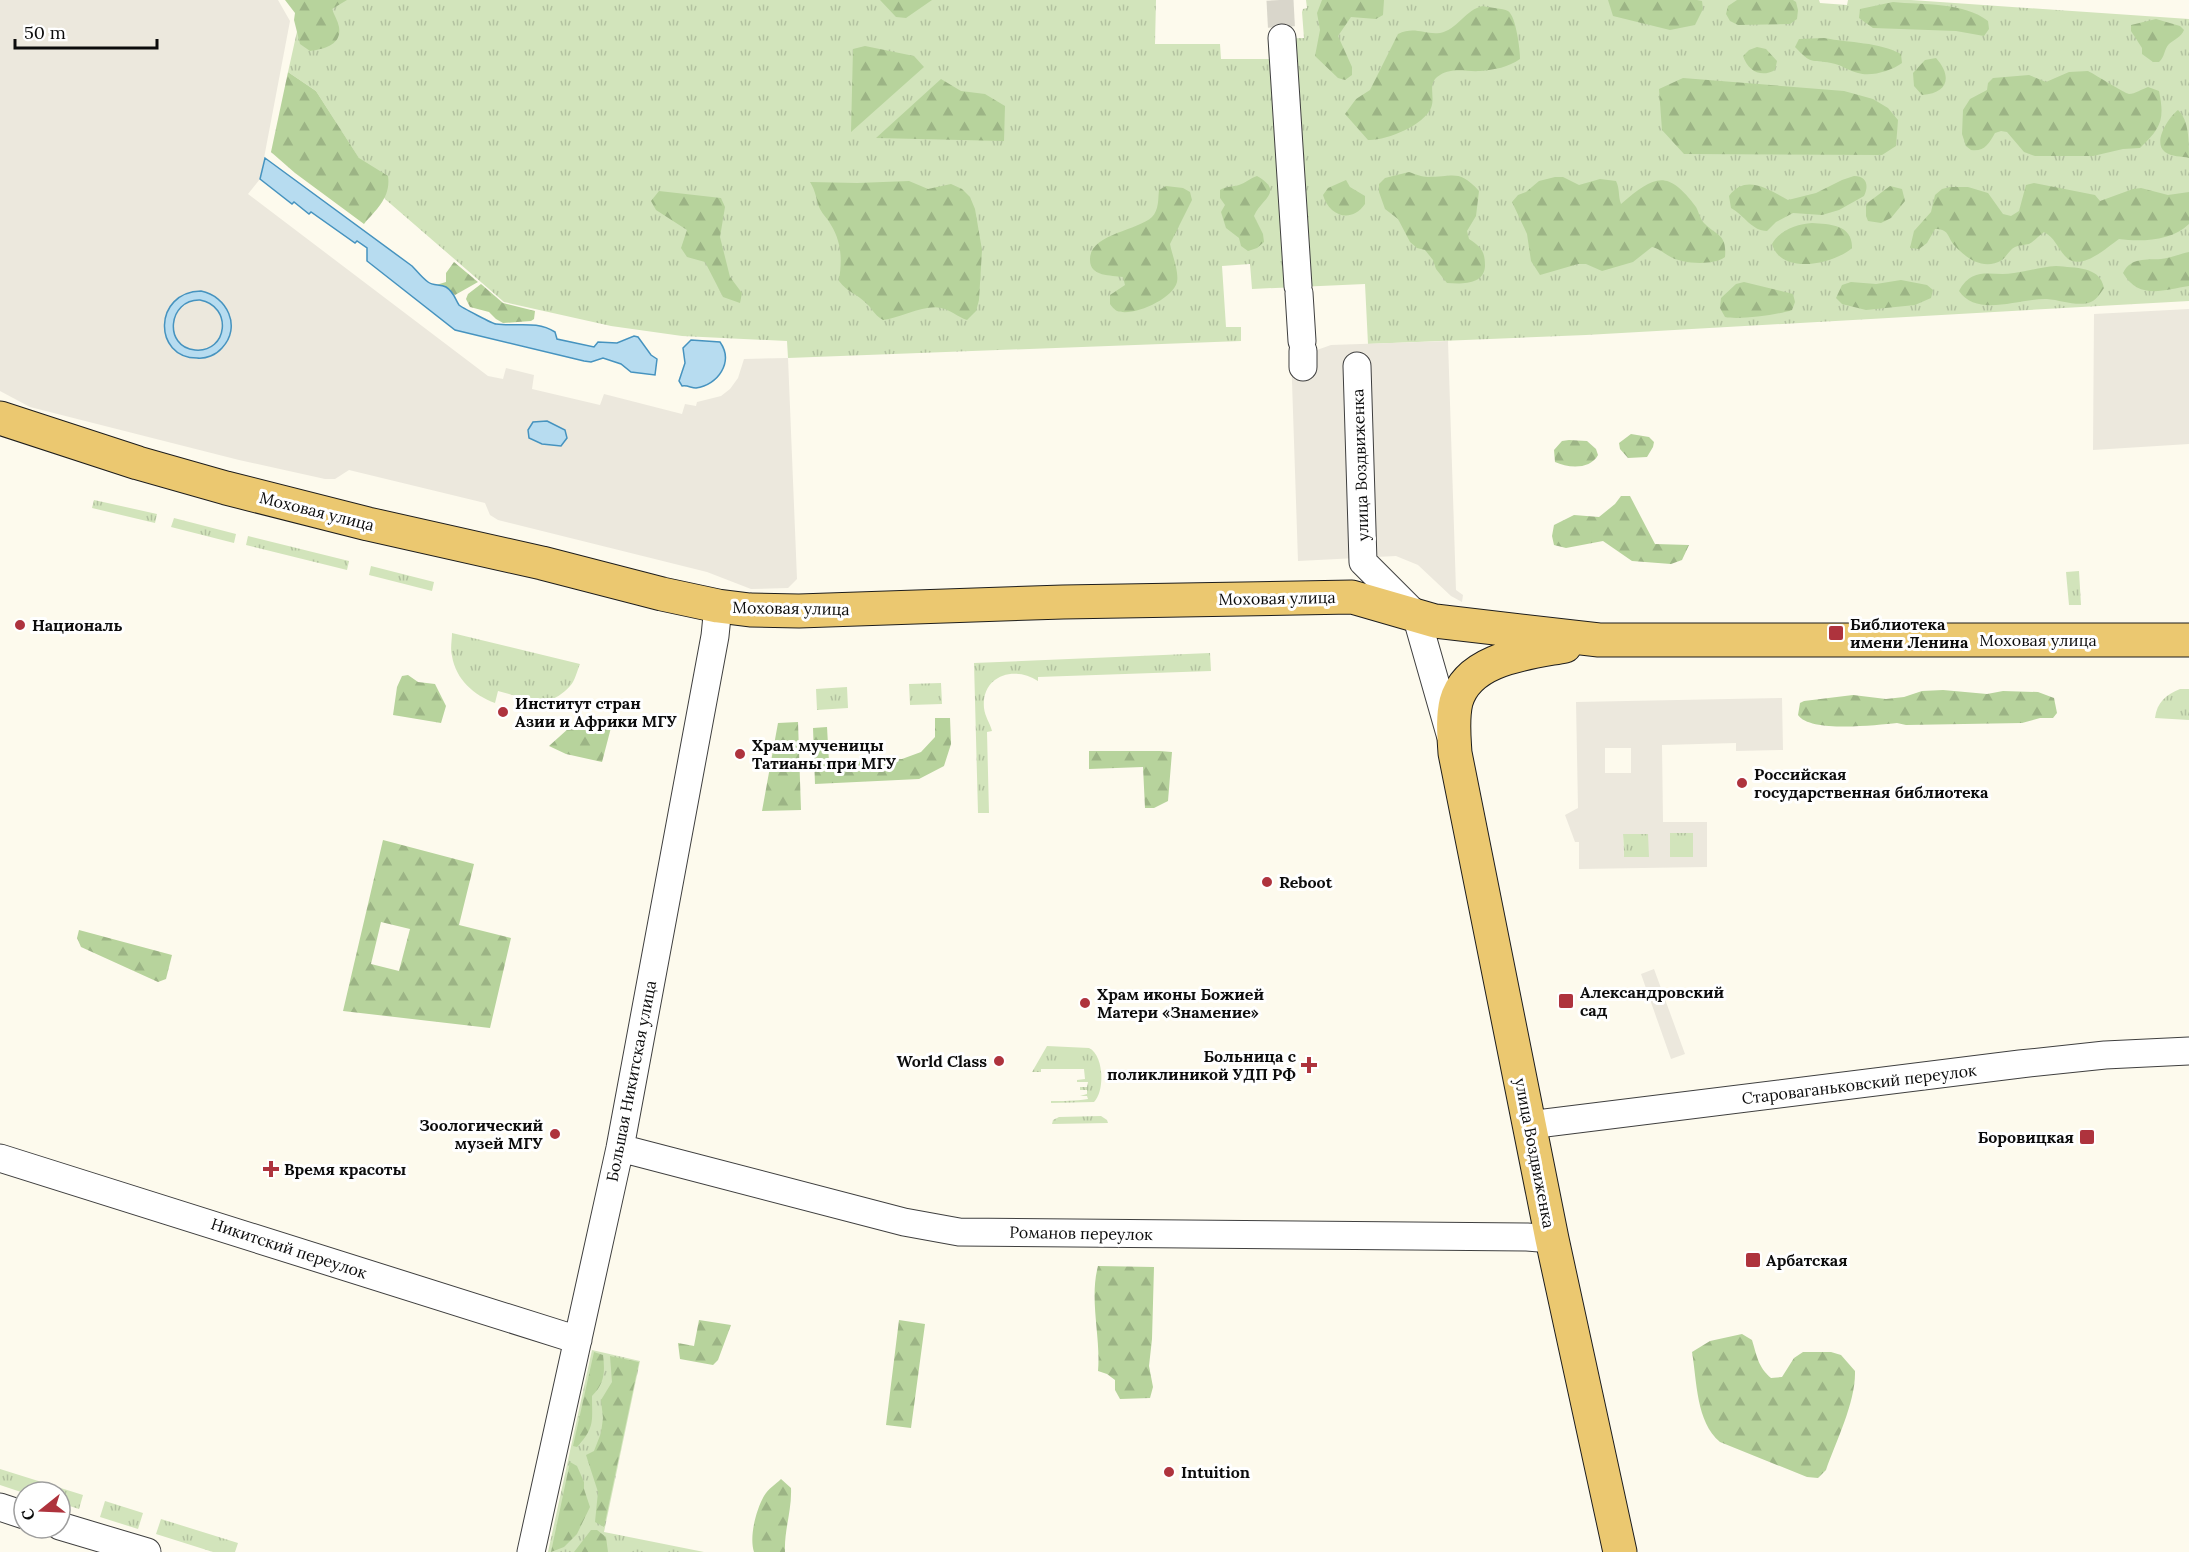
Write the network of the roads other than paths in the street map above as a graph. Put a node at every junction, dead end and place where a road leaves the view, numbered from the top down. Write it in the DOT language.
graph roads {
  1 [pos="1282,38"];
  2 [pos="1302,353"];
  3 [pos="1357,366"];
  4 [pos="1,418"];
  5 [pos="718,606"];
  6 [pos="1416,615"];
  7 [pos="1599,640"];
  8 [pos="2189,640"];
  9 [pos="1502,660"];
  10 [pos="1455,753"];
  11 [pos="2189,1051"];
  12 [pos="1529,1125"];
  13 [pos="620,1148"];
  14 [pos="0,1158"];
  15 [pos="1552,1239"];
  16 [pos="578,1340"];
  17 [pos="72,1530"];
  18 [pos="147,1552"];
  19 [pos="531,1552"];
  20 [pos="1620,1552"];
  1 -- 2 [label="street"];
  3 -- 6 [label="street, улица Воздвиженка"];
  4 -- 5 [label="main road, Моховая улица"];
  5 -- 6 [label="main road, Моховая улица"];
  5 -- 13 [label="street, Большая Никитская улица"];
  6 -- 7 [label="main road, Моховая улица"];
  6 -- 10 [label="street, улица Воздвиженка"];
  7 -- 8 [label="main road, Моховая улица"];
  7 -- 9 [label="main road, Моховая улица"];
  9 -- 10 [label="main road, улица Воздвиженка"];
  10 -- 12 [label="main road, улица Воздвиженка"];
  11 -- 12 [label="street, Староваганьковский переулок"];
  12 -- 15 [label="main road, улица Воздвиженка"];
  13 -- 15 [label="street, Романов переулок"];
  13 -- 16 [label="street, Большая Никитская улица"];
  14 -- 16 [label="street, Никитский переулок"];
  15 -- 20 [label="main road, улица Воздвиженка"];
  16 -- 19 [label="street, Большая Никитская улица"];
  17 -- 18 [label="street"];
}
